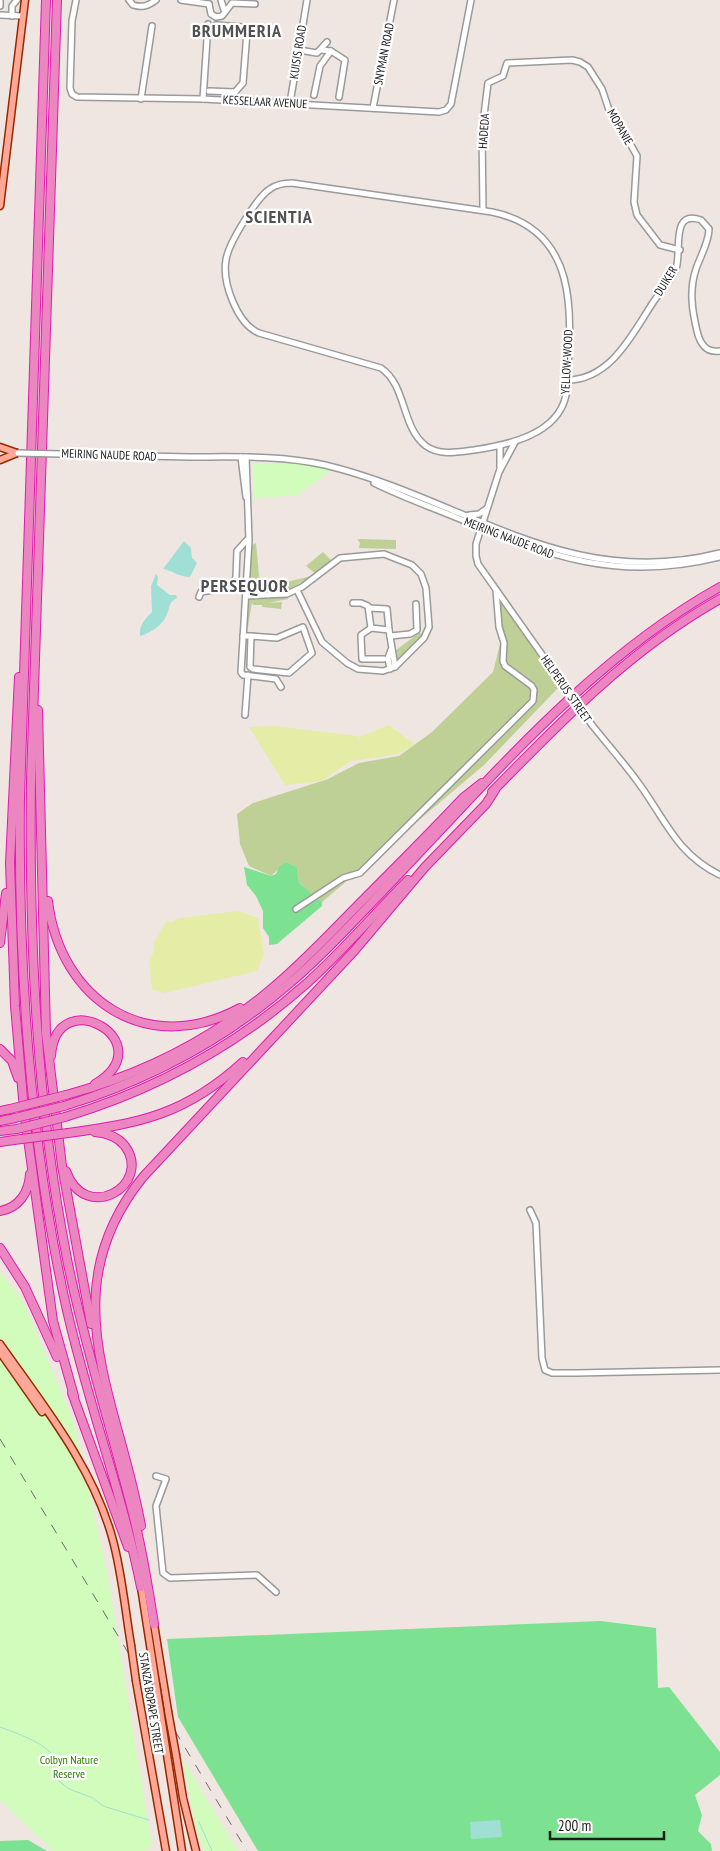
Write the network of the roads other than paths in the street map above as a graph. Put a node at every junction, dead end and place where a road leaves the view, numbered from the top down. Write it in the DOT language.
graph roads {
  1 [pos="0,0"];
  2 [pos="17,0"];
  3 [pos="25,0"];
  4 [pos="46,0"];
  5 [pos="57,0"];
  6 [pos="76,0"];
  7 [pos="129,0"];
  8 [pos="156,0"];
  9 [pos="181,0"];
  10 [pos="214,0"];
  11 [pos="221,0"];
  12 [pos="307,0"];
  13 [pos="394,0"];
  14 [pos="471,0"];
  15 [pos="209,4"];
  16 [pos="255,4"];
  17 [pos="0,6"];
  18 [pos="224,10"];
  19 [pos="0,15"];
  20 [pos="12,16"];
  21 [pos="23,16"];
  22 [pos="208,24"];
  23 [pos="216,25"];
  24 [pos="152,26"];
  25 [pos="327,42"];
  26 [pos="299,50"];
  27 [pos="321,50"];
  28 [pos="331,51"];
  29 [pos="507,62"];
  30 [pos="208,91"];
  31 [pos="230,93"];
  32 [pos="314,95"];
  33 [pos="339,97"];
  34 [pos="141,99"];
  35 [pos="203,99"];
  36 [pos="229,100"];
  37 [pos="290,103"];
  38 [pos="373,108"];
  39 [pos="0,206"];
  40 [pos="483,210"];
  41 [pos="680,250"];
  42 [pos="720,351"];
  43 [pos="567,380"];
  44 [pos="33,433"];
  45 [pos="515,442"];
  46 [pos="500,446"];
  47 [pos="0,447"];
  48 [pos="0,451"];
  49 [pos="18,453"];
  50 [pos="244,457"];
  51 [pos="0,460"];
  52 [pos="500,470"];
  53 [pos="366,478"];
  54 [pos="488,507"];
  55 [pos="464,515"];
  56 [pos="482,526"];
  57 [pos="493,533"];
  58 [pos="247,540"];
  59 [pos="476,544"];
  60 [pos="720,553"];
  61 [pos="720,557"];
  62 [pos="720,587"];
  63 [pos="296,590"];
  64 [pos="496,590"];
  65 [pos="246,596"];
  66 [pos="200,597"];
  67 [pos="720,599"];
  68 [pos="37,603"];
  69 [pos="353,603"];
  70 [pos="416,604"];
  71 [pos="369,608"];
  72 [pos="312,624"];
  73 [pos="303,627"];
  74 [pos="371,628"];
  75 [pos="389,633"];
  76 [pos="244,636"];
  77 [pos="251,636"];
  78 [pos="384,659"];
  79 [pos="393,668"];
  80 [pos="248,675"];
  81 [pos="281,687"];
  82 [pos="245,716"];
  83 [pos="492,778"];
  84 [pos="495,790"];
  85 [pos="12,811"];
  86 [pos="43,852"];
  87 [pos="720,875"];
  88 [pos="296,909"];
  89 [pos="0,943"];
  90 [pos="281,980"];
  91 [pos="294,1015"];
  92 [pos="0,1049"];
  93 [pos="67,1095"];
  94 [pos="54,1100"];
  95 [pos="0,1110"];
  96 [pos="24,1110"];
  97 [pos="0,1120"];
  98 [pos="57,1130"];
  99 [pos="0,1131"];
  100 [pos="70,1133"];
  101 [pos="28,1139"];
  102 [pos="0,1143"];
  103 [pos="530,1210"];
  104 [pos="0,1211"];
  105 [pos="0,1248"];
  106 [pos="0,1344"];
  107 [pos="0,1352"];
  108 [pos="720,1370"];
  109 [pos="108,1390"];
  110 [pos="74,1396"];
  111 [pos="156,1476"];
  112 [pos="117,1557"];
  113 [pos="141,1587"];
  114 [pos="276,1592"];
  115 [pos="154,1624"];
  116 [pos="166,1851"];
  117 [pos="182,1851"];
  118 [pos="196,1851"];
  1 -- 17 [label="street"];
  2 -- 20 [label="street"];
  3 -- 21 [label="main road"];
  4 -- 44 [label="highway"];
  5 -- 68 [label="highway"];
  6 -- 34 [label="street, KESSELAAR AVENUE"];
  7 -- 8 [label="street"];
  9 -- 15 [label="street"];
  10 -- 15 [label="street"];
  11 -- 18 [label="street"];
  12 -- 26 [label="street, KUISIS ROAD"];
  13 -- 38 [label="street, SNYMAN ROAD"];
  14 -- 38 [label="street, KESSELAAR AVENUE"];
  15 -- 18 [label="street"];
  16 -- 18 [label="street"];
  19 -- 20 [label="street"];
  20 -- 21 [label="street"];
  21 -- 39 [label="main road"];
  22 -- 35 [label="street"];
  23 -- 31 [label="street"];
  24 -- 34 [label="street"];
  25 -- 27 [label="street"];
  26 -- 27 [label="street"];
  26 -- 37 [label="street, KUISIS ROAD"];
  27 -- 28 [label="street"];
  28 -- 32 [label="street"];
  28 -- 33 [label="street"];
  29 -- 40 [label="street, HADEDA"];
  29 -- 41 [label="street, MOPANIE"];
  30 -- 31 [label="street"];
  31 -- 36 [label="street"];
  34 -- 35 [label="street, KESSELAAR AVENUE"];
  35 -- 36 [label="street, KESSELAAR AVENUE"];
  36 -- 37 [label="street, KESSELAAR AVENUE"];
  37 -- 38 [label="street, KESSELAAR AVENUE"];
  40 -- 43 [label="street, YELLOW-WOOD"];
  40 -- 46 [label="street, YELLOW-WOOD"];
  41 -- 42 [label="street, DUIKER"];
  41 -- 43 [label="street, DUIKER"];
  43 -- 45 [label="street, YELLOW-WOOD"];
  44 -- 85 [label="highway"];
  44 -- 113 [label="highway"];
  45 -- 46 [label="street, YELLOW-WOOD"];
  45 -- 52 [label="street"];
  46 -- 52 [label="street"];
  47 -- 49 [label="main road"];
  48 -- 49 [label="street, MEIRING NAUDE ROAD"];
  49 -- 50 [label="street, MEIRING NAUDE ROAD, bridge"];
  49 -- 51 [label="main road"];
  50 -- 53 [label="street, MEIRING NAUDE ROAD"];
  50 -- 65 [label="street"];
  52 -- 54 [label="street"];
  53 -- 55 [label="street, MEIRING NAUDE ROAD"];
  53 -- 56 [label="street, MEIRING NAUDE ROAD"];
  54 -- 55 [label="street"];
  54 -- 56 [label="street"];
  55 -- 56 [label="street, MEIRING NAUDE ROAD"];
  56 -- 57 [label="street, MEIRING NAUDE ROAD"];
  56 -- 59 [label="street"];
  56 -- 60 [label="street, MEIRING NAUDE ROAD"];
  57 -- 59 [label="street"];
  57 -- 61 [label="street, MEIRING NAUDE ROAD"];
  58 -- 66 [label="street"];
  59 -- 64 [label="street, HELPERUS STREET"];
  62 -- 83 [label="highway"];
  63 -- 65 [label="street"];
  63 -- 72 [label="street"];
  63 -- 79 [label="street"];
  64 -- 87 [label="street, HELPERUS STREET, bridge"];
  64 -- 88 [label="street"];
  65 -- 76 [label="street"];
  67 -- 84 [label="highway"];
  68 -- 86 [label="highway"];
  68 -- 115 [label="highway"];
  69 -- 71 [label="street"];
  70 -- 75 [label="street"];
  71 -- 74 [label="street"];
  71 -- 75 [label="street"];
  72 -- 73 [label="street"];
  72 -- 79 [label="street"];
  73 -- 77 [label="street"];
  73 -- 77 [label="street"];
  74 -- 75 [label="street"];
  74 -- 78 [label="street"];
  75 -- 79 [label="street"];
  76 -- 77 [label="street"];
  76 -- 80 [label="street"];
  80 -- 81 [label="street"];
  80 -- 82 [label="street"];
  83 -- 90 [label="highway"];
  83 -- 97 [label="highway, bridge"];
  84 -- 91 [label="highway"];
  84 -- 99 [label="highway, bridge"];
  85 -- 89 [label="highway"];
  85 -- 96 [label="highway"];
  86 -- 90 [label="highway"];
  86 -- 94 [label="highway"];
  90 -- 93 [label="highway"];
  91 -- 100 [label="highway"];
  91 -- 109 [label="highway"];
  92 -- 96 [label="highway"];
  93 -- 94 [label="highway"];
  93 -- 95 [label="highway, bridge"];
  94 -- 98 [label="highway"];
  96 -- 101 [label="highway"];
  98 -- 100 [label="highway"];
  98 -- 109 [label="highway"];
  100 -- 102 [label="highway, bridge"];
  101 -- 104 [label="highway"];
  101 -- 110 [label="highway"];
  103 -- 108 [label="street"];
  105 -- 110 [label="highway"];
  106 -- 112 [label="main road, STANZA BOPAPE STREET"];
  107 -- 112 [label="main road, STANZA BOPAPE STREET"];
  109 -- 115 [label="highway"];
  110 -- 113 [label="highway"];
  111 -- 114 [label="street"];
  112 -- 116 [label="main road, STANZA BOPAPE STREET, bridge"];
  113 -- 117 [label="main road, bridge"];
  115 -- 118 [label="main road, bridge"];
}
